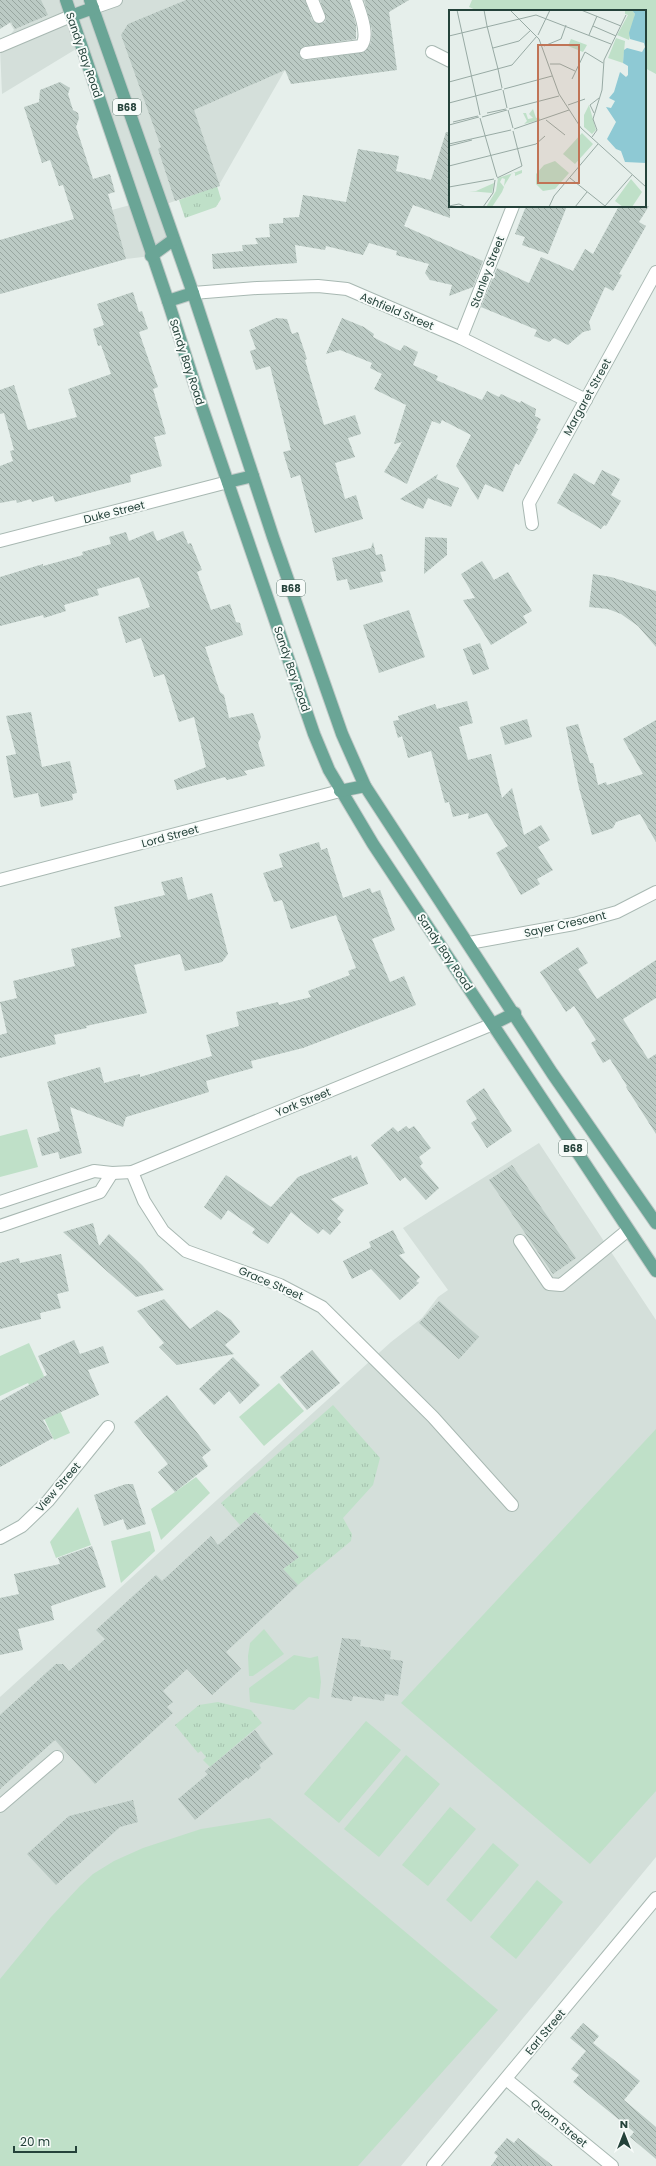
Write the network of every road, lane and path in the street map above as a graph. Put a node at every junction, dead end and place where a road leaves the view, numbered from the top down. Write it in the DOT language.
graph roads {
  1 [pos="66,0"];
  2 [pos="116,0"];
  3 [pos="312,0"];
  4 [pos="356,0"];
  5 [pos="91,4"];
  6 [pos="71,16"];
  7 [pos="319,17"];
  8 [pos="0,46"];
  9 [pos="432,52"];
  10 [pos="306,53"];
  11 [pos="449,60"];
  12 [pos="513,207"];
  13 [pos="173,240"];
  14 [pos="152,256"];
  15 [pos="656,272"];
  16 [pos="193,293"];
  17 [pos="168,301"];
  18 [pos="461,338"];
  19 [pos="586,400"];
  20 [pos="253,476"];
  21 [pos="228,482"];
  22 [pos="532,524"];
  23 [pos="0,541"];
  24 [pos="365,786"];
  25 [pos="340,791"];
  26 [pos="0,880"];
  27 [pos="656,892"];
  28 [pos="469,943"];
  29 [pos="515,1013"];
  30 [pos="493,1024"];
  31 [pos="132,1172"];
  32 [pos="112,1173"];
  33 [pos="0,1202"];
  34 [pos="656,1223"];
  35 [pos="0,1226"];
  36 [pos="628,1230"];
  37 [pos="520,1241"];
  38 [pos="656,1271"];
  39 [pos="108,1427"];
  40 [pos="512,1505"];
  41 [pos="0,1538"];
  42 [pos="57,1757"];
  43 [pos="0,1806"];
  44 [pos="656,1898"];
  45 [pos="506,2079"];
  46 [pos="433,2166"];
  47 [pos="612,2166"];
  1 -- 6 [label="main road, Sandy Bay Road / B68"];
  2 -- 5 [label="street"];
  3 -- 7 [label="street"];
  4 -- 10 [label="street"];
  5 -- 6 [label="main road"];
  5 -- 13 [label="main road, B68"];
  6 -- 8 [label="street"];
  6 -- 14 [label="main road, Sandy Bay Road / B68"];
  9 -- 11 [label="street"];
  12 -- 18 [label="street, Stanley Street"];
  13 -- 14 [label="main road"];
  13 -- 16 [label="main road, B68"];
  14 -- 17 [label="main road, Sandy Bay Road / B68"];
  15 -- 19 [label="street, Margaret Street"];
  16 -- 17 [label="main road"];
  16 -- 18 [label="street, Ashfield Street"];
  16 -- 20 [label="main road, B68"];
  17 -- 21 [label="main road, Sandy Bay Road / B68"];
  18 -- 19 [label="street, Ashfield Street"];
  19 -- 22 [label="street, Margaret Street"];
  20 -- 21 [label="main road"];
  20 -- 24 [label="main road, B68"];
  21 -- 23 [label="street, Duke Street"];
  21 -- 25 [label="main road, Sandy Bay Road / B68"];
  24 -- 25 [label="main road"];
  24 -- 28 [label="main road, B68"];
  25 -- 26 [label="street, Lord Street"];
  25 -- 30 [label="main road, Sandy Bay Road / B68"];
  27 -- 28 [label="street, Sayer Crescent"];
  28 -- 29 [label="main road, B68"];
  29 -- 30 [label="main road"];
  29 -- 34 [label="main road, B68"];
  30 -- 31 [label="street, York Street"];
  30 -- 36 [label="main road, Sandy Bay Road / B68"];
  31 -- 32 [label="street, York Street"];
  31 -- 40 [label="street, Grace Street"];
  32 -- 33 [label="street, York Street"];
  32 -- 35 [label="street"];
  36 -- 37 [label="street"];
  36 -- 38 [label="main road, Sandy Bay Road / B68"];
  39 -- 41 [label="street, View Street"];
  42 -- 43 [label="street"];
  44 -- 45 [label="street, Earl Street"];
  45 -- 46 [label="street, Earl Street"];
  45 -- 47 [label="street, Quorn Street"];
}
